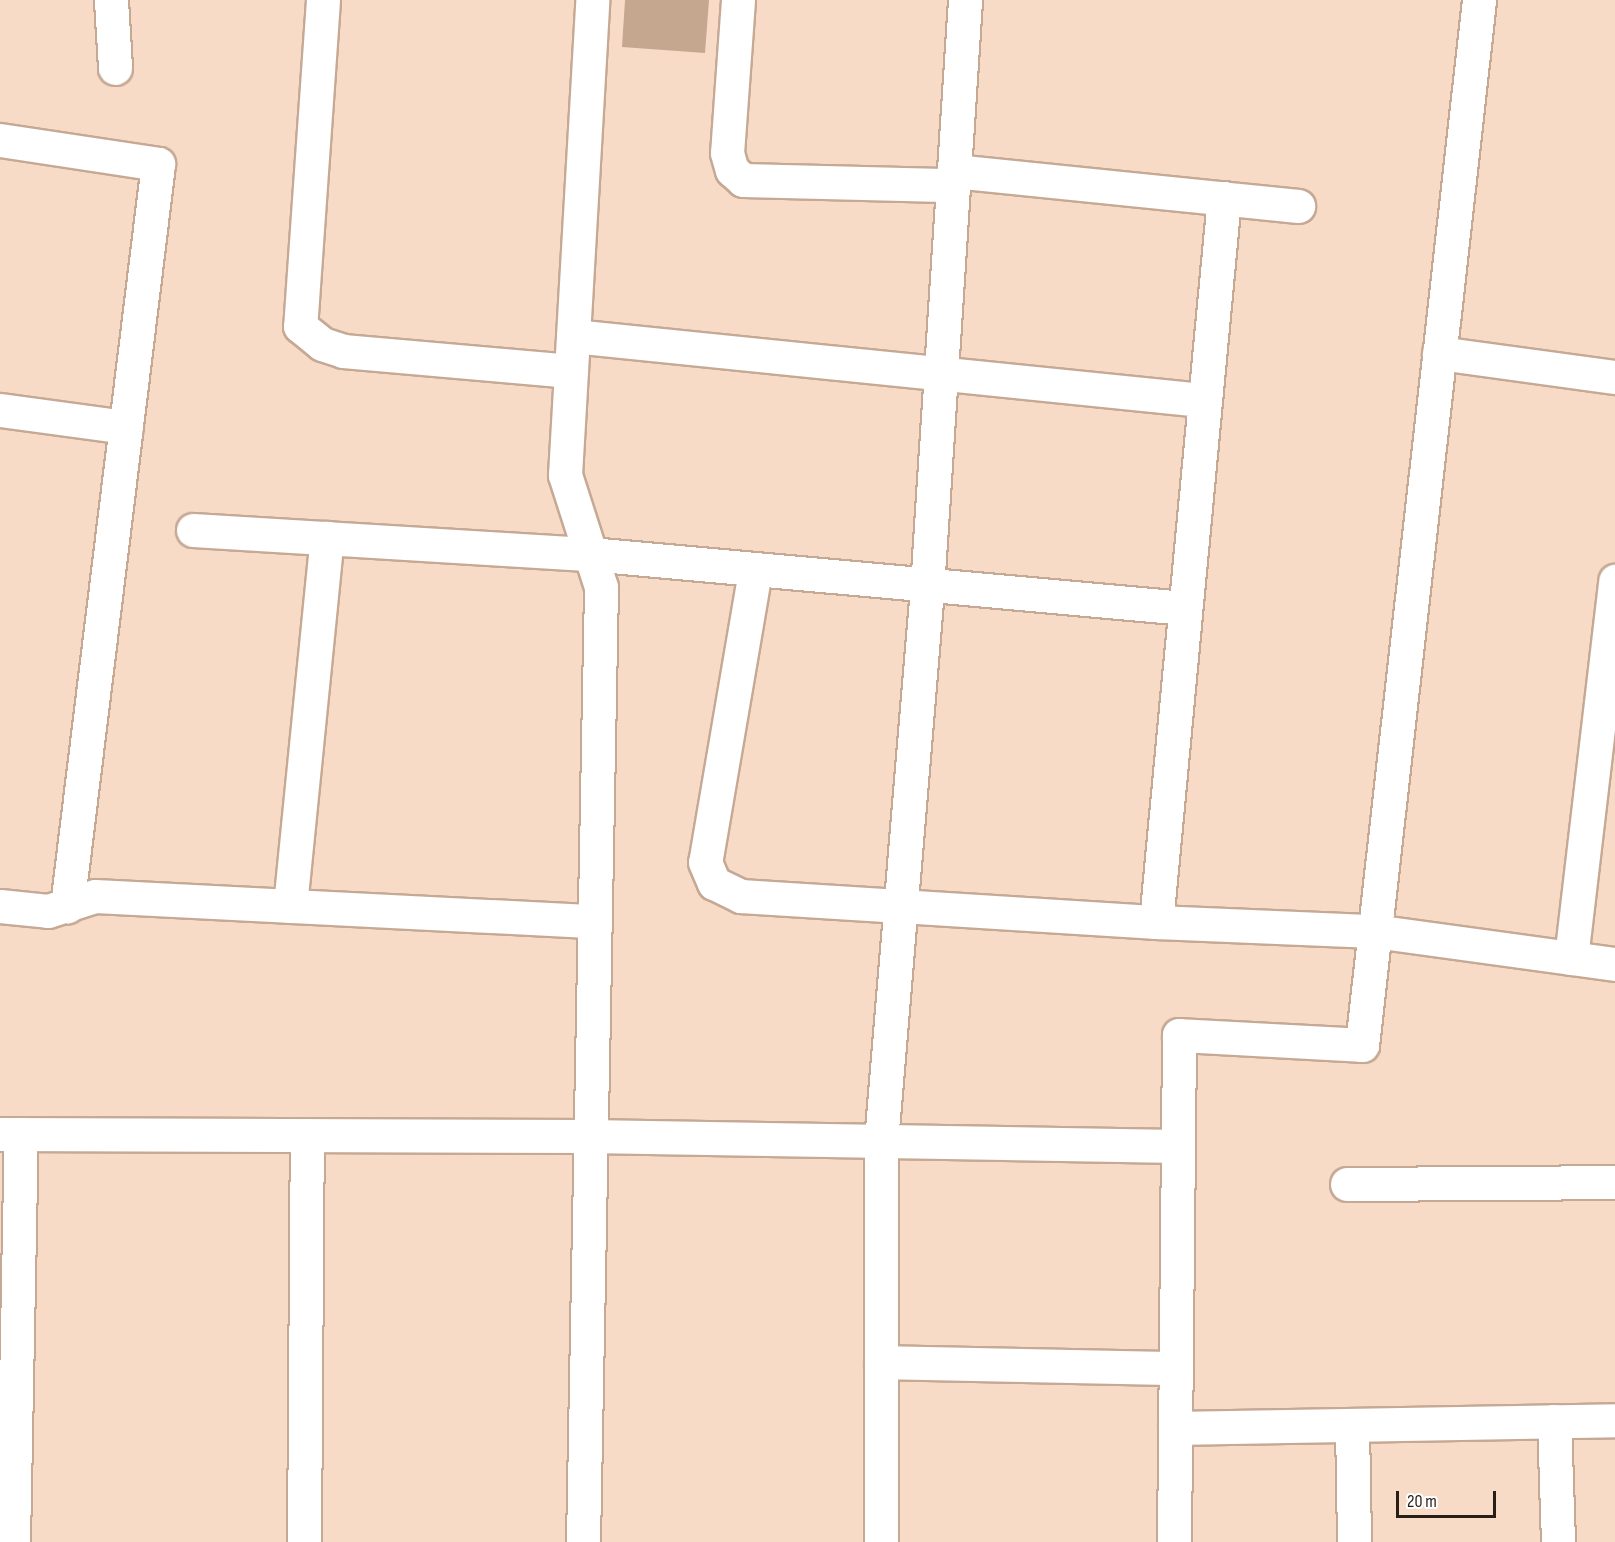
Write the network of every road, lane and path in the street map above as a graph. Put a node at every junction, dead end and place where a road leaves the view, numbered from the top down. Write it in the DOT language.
graph roads {
  1 [pos="111,0"];
  2 [pos="323,0"];
  3 [pos="592,0"];
  4 [pos="738,0"];
  5 [pos="959,0"];
  6 [pos="1479,0"];
  7 [pos="115,68"];
  8 [pos="0,140"];
  9 [pos="953,178"];
  10 [pos="1224,198"];
  11 [pos="1298,206"];
  12 [pos="573,336"];
  13 [pos="1439,353"];
  14 [pos="571,372"];
  15 [pos="941,375"];
  16 [pos="1615,377"];
  17 [pos="1202,400"];
  18 [pos="0,410"];
  19 [pos="126,427"];
  20 [pos="193,530"];
  21 [pos="327,538"];
  22 [pos="590,554"];
  23 [pos="755,570"];
  24 [pos="1615,581"];
  25 [pos="927,588"];
  26 [pos="1184,608"];
  27 [pos="901,905"];
  28 [pos="0,906"];
  29 [pos="67,906"];
  30 [pos="290,906"];
  31 [pos="593,921"];
  32 [pos="1156,922"];
  33 [pos="1374,931"];
  34 [pos="1571,958"];
  35 [pos="1615,964"];
  36 [pos="11,1134"];
  37 [pos="307,1135"];
  38 [pos="588,1136"];
  39 [pos="881,1141"];
  40 [pos="1178,1146"];
  41 [pos="1615,1182"];
  42 [pos="1347,1184"];
  43 [pos="882,1362"];
  44 [pos="1176,1368"];
  45 [pos="8,1377"];
  46 [pos="1615,1420"];
  47 [pos="1554,1421"];
  48 [pos="1352,1425"];
  49 [pos="1175,1428"];
  50 [pos="14,1542"];
  51 [pos="304,1542"];
  52 [pos="583,1542"];
  53 [pos="882,1542"];
  54 [pos="1174,1542"];
  55 [pos="1354,1542"];
  56 [pos="1558,1542"];
  1 -- 7 [label="street"];
  2 -- 14 [label="street"];
  3 -- 12 [label="street"];
  4 -- 9 [label="street"];
  5 -- 9 [label="street"];
  6 -- 13 [label="street"];
  8 -- 19 [label="street"];
  9 -- 10 [label="street"];
  9 -- 15 [label="street"];
  10 -- 11 [label="street"];
  10 -- 17 [label="street"];
  12 -- 14 [label="street"];
  12 -- 15 [label="street"];
  13 -- 16 [label="street"];
  13 -- 33 [label="street"];
  14 -- 22 [label="street"];
  15 -- 17 [label="street"];
  15 -- 25 [label="street"];
  17 -- 26 [label="street"];
  18 -- 19 [label="street"];
  19 -- 29 [label="street"];
  20 -- 21 [label="street"];
  21 -- 22 [label="street"];
  21 -- 30 [label="street"];
  22 -- 23 [label="street"];
  22 -- 31 [label="street"];
  23 -- 25 [label="street"];
  23 -- 27 [label="street"];
  24 -- 34 [label="street"];
  25 -- 26 [label="street"];
  25 -- 27 [label="street"];
  26 -- 32 [label="street"];
  27 -- 32 [label="street"];
  27 -- 39 [label="street"];
  28 -- 29 [label="street"];
  29 -- 30 [label="street"];
  30 -- 31 [label="street"];
  31 -- 38 [label="street"];
  32 -- 33 [label="street"];
  33 -- 34 [label="street"];
  33 -- 40 [label="street"];
  34 -- 35 [label="street"];
  36 -- 37 [label="street"];
  36 -- 45 [label="street"];
  37 -- 38 [label="street"];
  37 -- 51 [label="street"];
  38 -- 39 [label="street"];
  38 -- 52 [label="street"];
  39 -- 40 [label="street"];
  39 -- 43 [label="street"];
  40 -- 44 [label="street"];
  41 -- 42 [label="street"];
  43 -- 44 [label="street"];
  43 -- 53 [label="street"];
  44 -- 49 [label="street"];
  45 -- 50 [label="street"];
  46 -- 47 [label="street"];
  47 -- 48 [label="street"];
  47 -- 56 [label="street"];
  48 -- 49 [label="street"];
  48 -- 55 [label="street"];
  49 -- 54 [label="street"];
}
